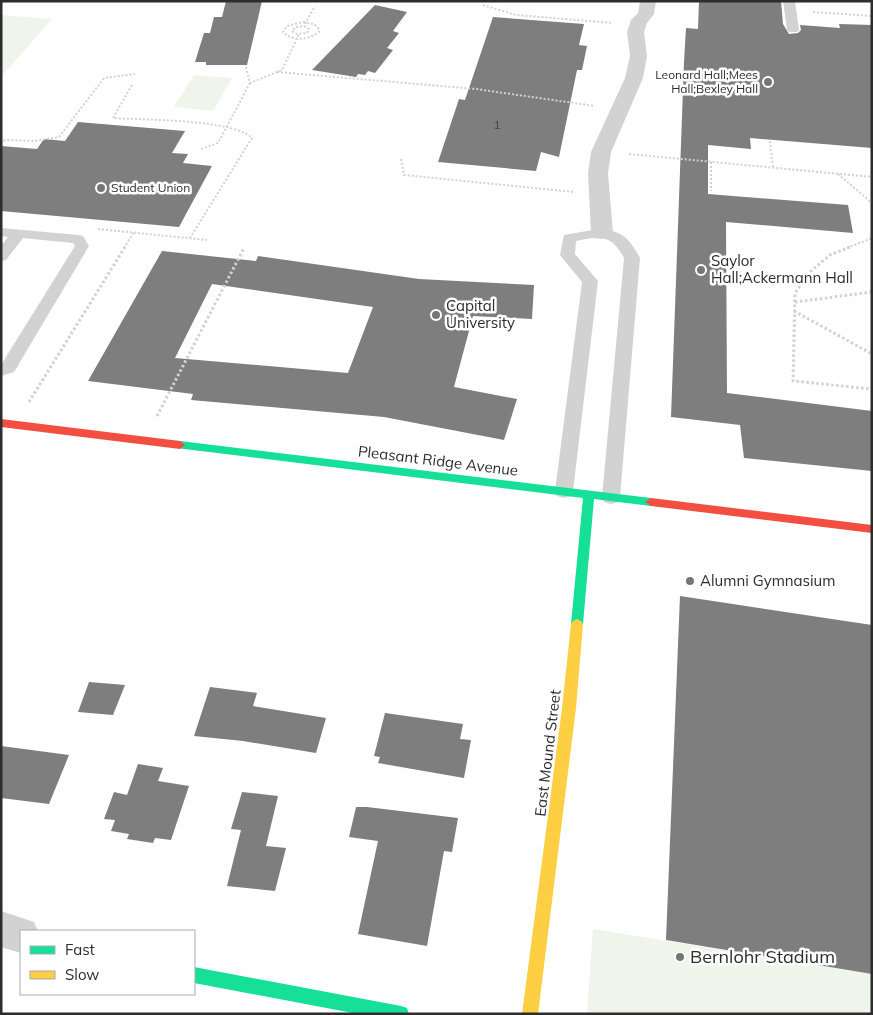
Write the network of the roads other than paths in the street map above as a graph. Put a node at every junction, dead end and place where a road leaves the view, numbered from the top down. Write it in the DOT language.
graph roads {
  1 [pos="648,1"];
  2 [pos="790,6"];
  3 [pos="793,30"];
  4 [pos="1,232"];
  5 [pos="19,233"];
  6 [pos="602,233"];
  7 [pos="1,257"];
  8 [pos="1,371"];
  9 [pos="1,423"];
  10 [pos="564,492"];
  11 [pos="589,494"];
  12 [pos="611,497"];
  13 [pos="872,528"];
  14 [pos="1,929"];
  15 [pos="20,934"];
  16 [pos="195,975"];
  17 [pos="401,1014"];
  18 [pos="530,1014"];
  1 -- 6 [label="street"];
  2 -- 3 [label="lane"];
  4 -- 5 [label="lane"];
  5 -- 7 [label="lane"];
  5 -- 8 [label="lane"];
  6 -- 10 [label="lane"];
  6 -- 12 [label="lane"];
  9 -- 10 [label="street, Pleasant Ridge Avenue"];
  10 -- 11 [label="street, Pleasant Ridge Avenue"];
  11 -- 12 [label="street, Pleasant Ridge Avenue"];
  11 -- 18 [label="street, East Mound Street"];
  12 -- 13 [label="street, Pleasant Ridge Avenue"];
  14 -- 15 [label="street"];
  16 -- 17 [label="street"];
}
